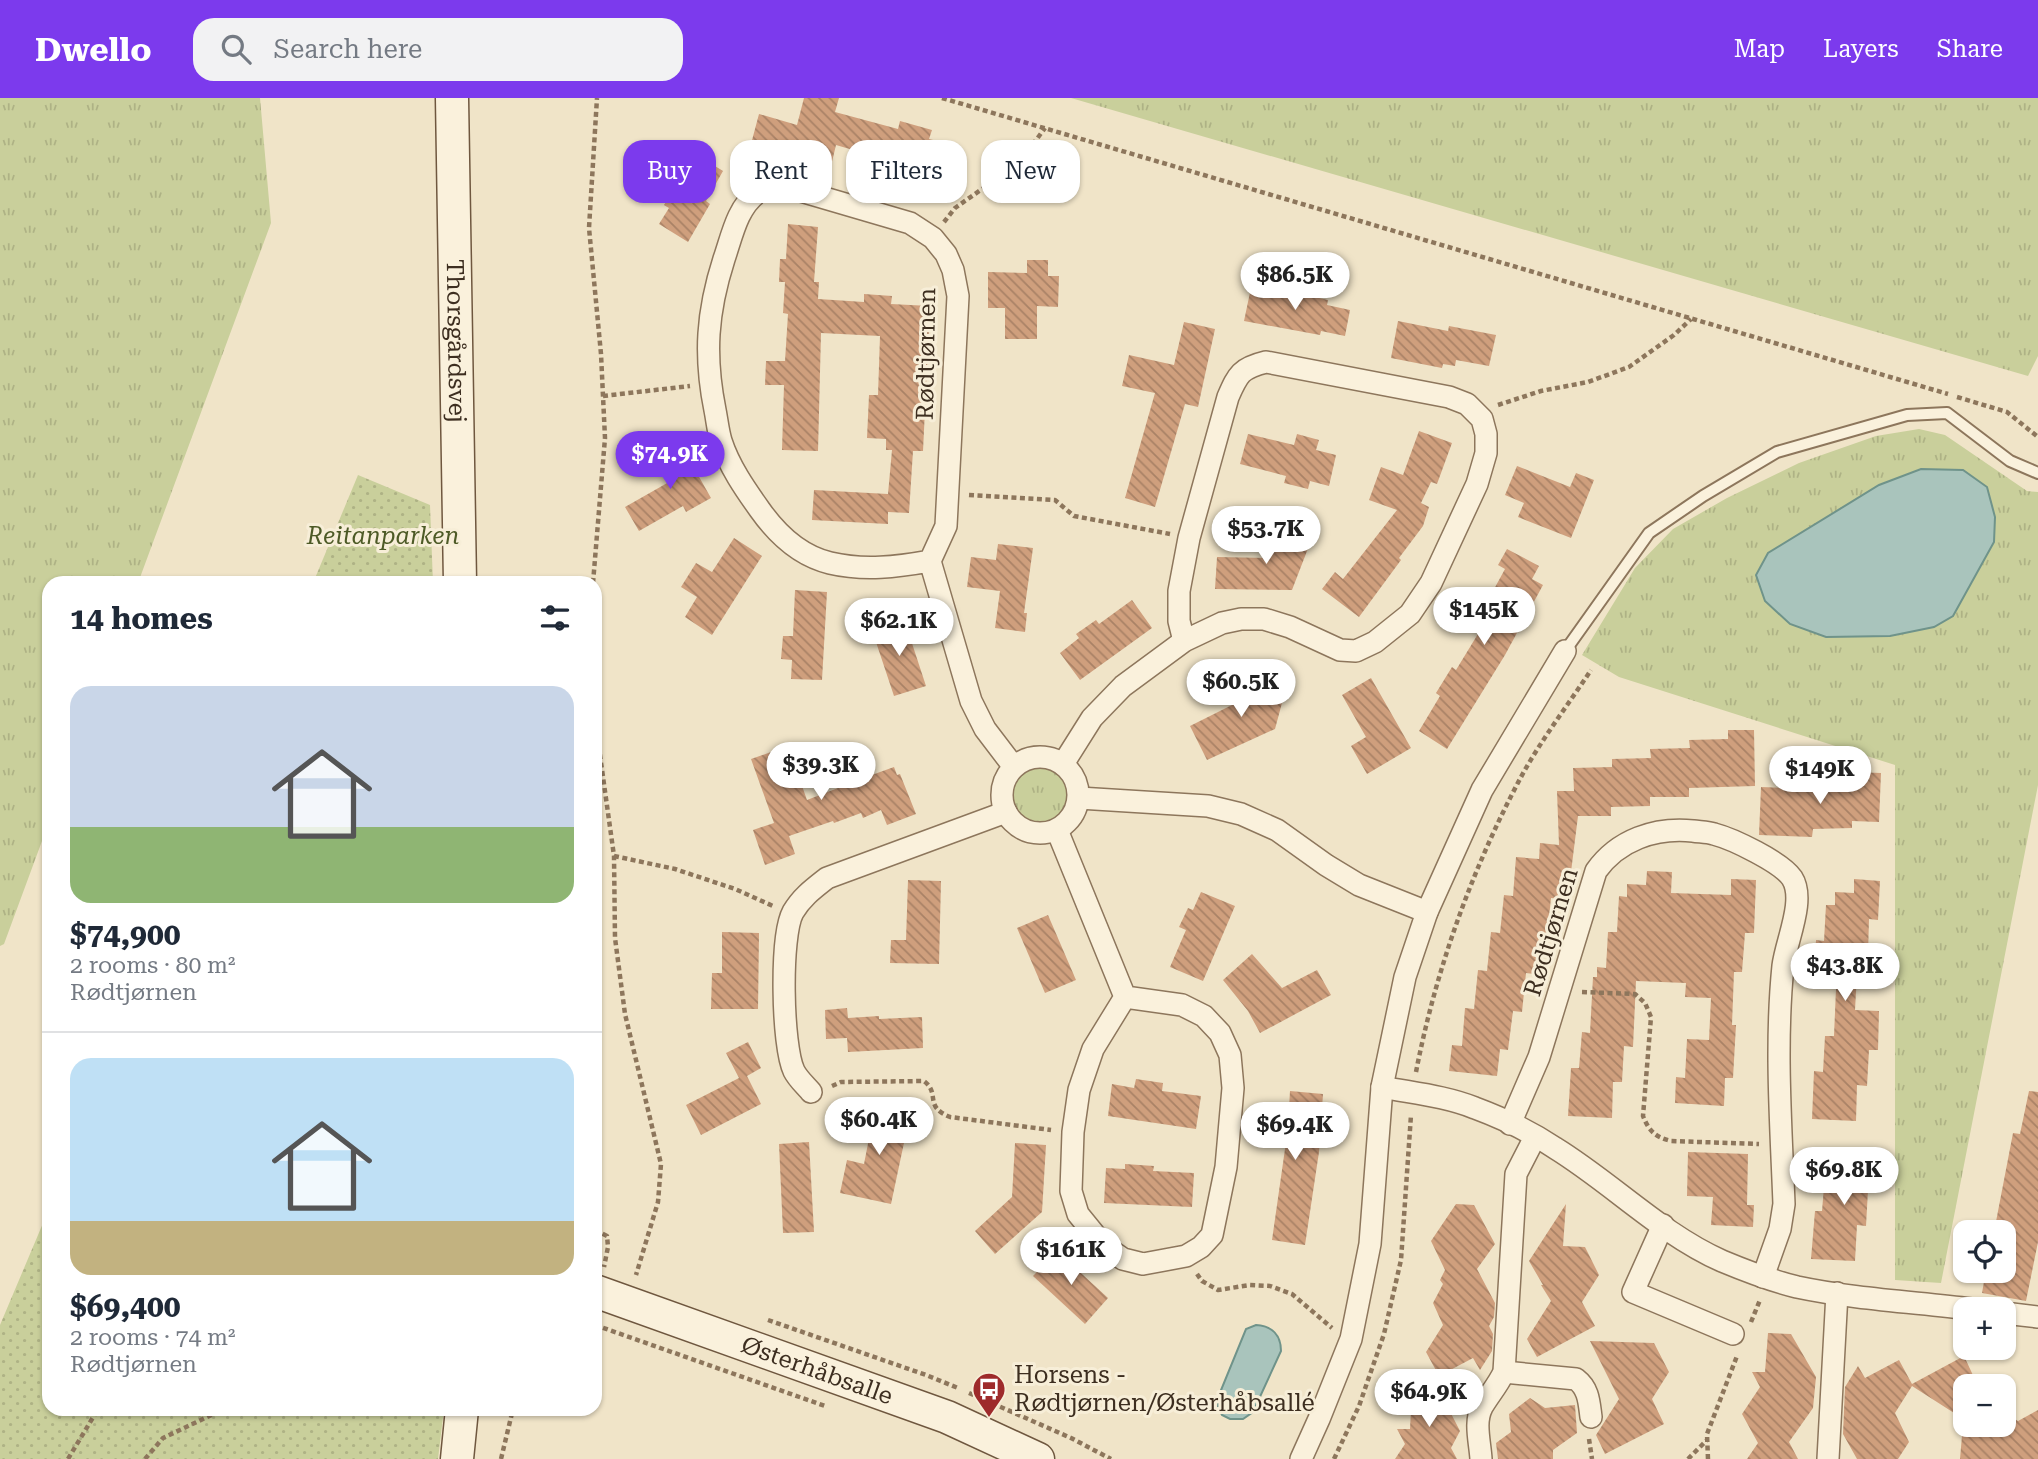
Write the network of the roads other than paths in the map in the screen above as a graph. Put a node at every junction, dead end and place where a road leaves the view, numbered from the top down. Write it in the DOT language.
graph roads {
  1 [pos="452,98"];
  2 [pos="2038,473"];
  3 [pos="930,561"];
  4 [pos="460,576"];
  5 [pos="1184,641"];
  6 [pos="1565,651"];
  7 [pos="1063,764"];
  8 [pos="1014,767"];
  9 [pos="1079,797"];
  10 [pos="1006,812"];
  11 [pos="1057,830"];
  12 [pos="1427,912"];
  13 [pos="1125,997"];
  14 [pos="1382,1087"];
  15 [pos="811,1092"];
  16 [pos="1510,1124"];
  17 [pos="1535,1137"];
  18 [pos="1663,1225"];
  19 [pos="1763,1277"];
  20 [pos="602,1293"];
  21 [pos="1837,1293"];
  22 [pos="1953,1307"];
  23 [pos="2016,1314"];
  24 [pos="2038,1317"];
  25 [pos="1740,1339"];
  26 [pos="1504,1372"];
  27 [pos="461,1416"];
  28 [pos="1591,1417"];
  29 [pos="457,1459"];
  30 [pos="1038,1459"];
  31 [pos="1301,1459"];
  32 [pos="1481,1459"];
  33 [pos="1828,1459"];
  1 -- 4 [label="street, Thorsgårdsvej"];
  2 -- 6 [label="lane"];
  3 -- 3 [label="street, Rødtjørnen"];
  3 -- 8 [label="street"];
  5 -- 5 [label="street"];
  5 -- 7 [label="street"];
  6 -- 12 [label="street"];
  7 -- 8 [label="street"];
  7 -- 9 [label="street"];
  8 -- 10 [label="street"];
  9 -- 11 [label="street"];
  9 -- 12 [label="street"];
  10 -- 11 [label="street"];
  10 -- 15 [label="street"];
  11 -- 13 [label="street"];
  12 -- 14 [label="street"];
  13 -- 13 [label="street"];
  14 -- 16 [label="street"];
  14 -- 31 [label="street"];
  16 -- 17 [label="street"];
  16 -- 19 [label="street, Rødtjørnen"];
  17 -- 18 [label="street"];
  17 -- 26 [label="street"];
  18 -- 19 [label="street"];
  18 -- 25 [label="street"];
  19 -- 21 [label="street"];
  20 -- 30 [label="street, Østerhåbsalle"];
  21 -- 22 [label="street"];
  21 -- 33 [label="street"];
  23 -- 24 [label="street"];
  26 -- 28 [label="street"];
  26 -- 32 [label="street"];
  27 -- 29 [label="street"];
}
